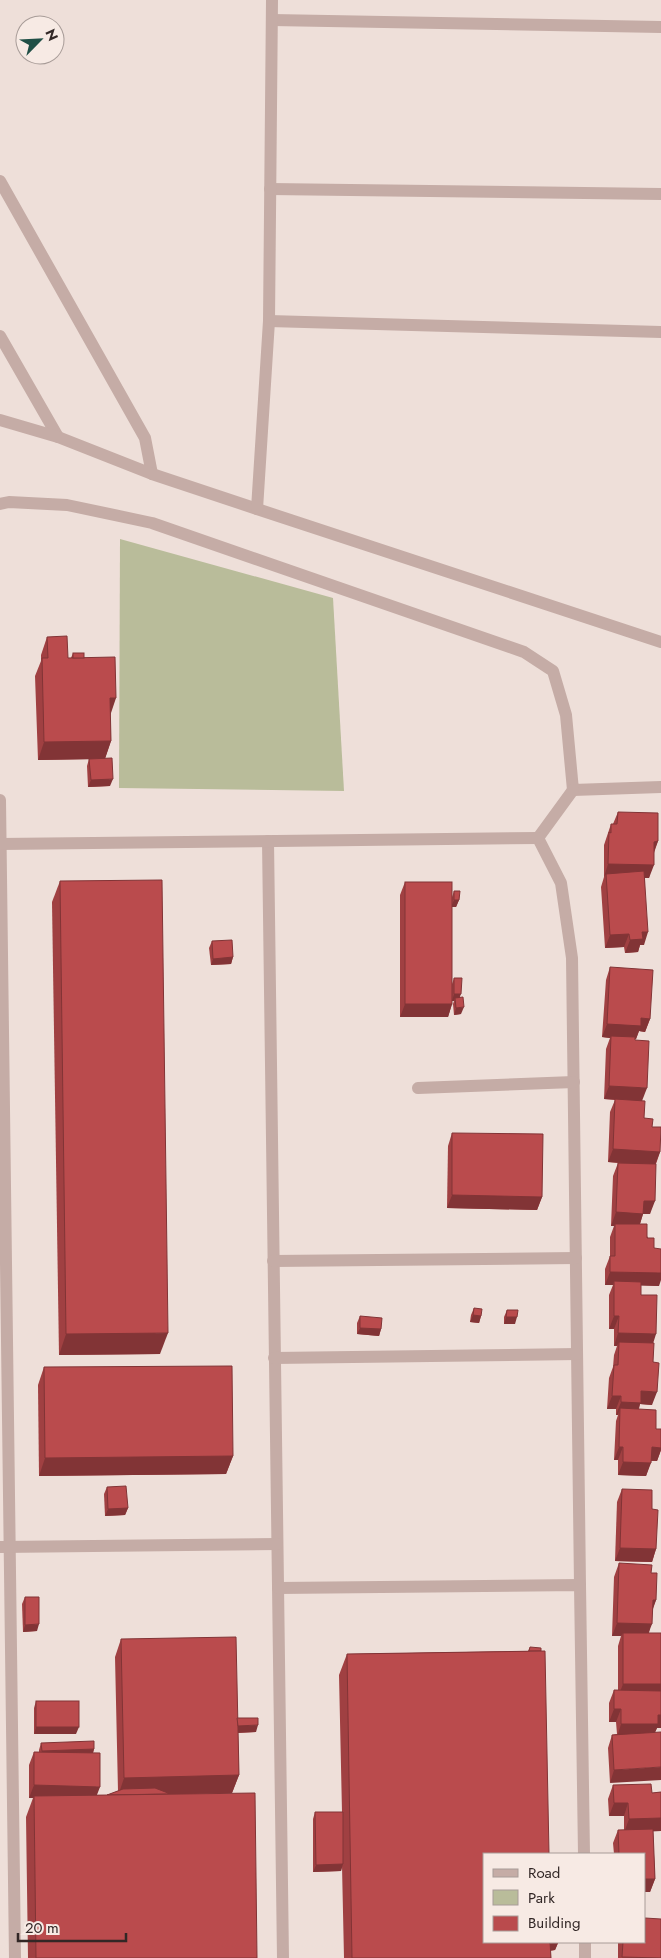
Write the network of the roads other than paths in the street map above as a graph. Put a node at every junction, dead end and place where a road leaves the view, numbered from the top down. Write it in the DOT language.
graph roads {
  1 [pos="272,0"];
  2 [pos="272,20"];
  3 [pos="661,27"];
  4 [pos="0,181"];
  5 [pos="270,189"];
  6 [pos="661,194"];
  7 [pos="269,321"];
  8 [pos="661,332"];
  9 [pos="0,336"];
  10 [pos="0,420"];
  11 [pos="58,438"];
  12 [pos="152,474"];
  13 [pos="0,504"];
  14 [pos="257,509"];
  15 [pos="661,642"];
  16 [pos="661,787"];
  17 [pos="573,790"];
  18 [pos="0,800"];
  19 [pos="538,838"];
  20 [pos="268,841"];
  21 [pos="0,844"];
  22 [pos="574,1082"];
  23 [pos="418,1088"];
  24 [pos="576,1258"];
  25 [pos="273,1261"];
  26 [pos="577,1354"];
  27 [pos="274,1358"];
  28 [pos="277,1544"];
  29 [pos="5,1547"];
  30 [pos="580,1585"];
  31 [pos="278,1588"];
  32 [pos="584,1853"];
  33 [pos="585,1943"];
  34 [pos="15,1958"];
  35 [pos="283,1958"];
  36 [pos="585,1958"];
  1 -- 2 [label="street"];
  2 -- 3 [label="street"];
  2 -- 5 [label="street"];
  4 -- 12 [label="street"];
  5 -- 6 [label="street"];
  5 -- 7 [label="street"];
  7 -- 8 [label="street"];
  7 -- 14 [label="street"];
  9 -- 11 [label="street"];
  10 -- 11 [label="street"];
  11 -- 12 [label="street"];
  12 -- 14 [label="street"];
  13 -- 17 [label="street"];
  14 -- 15 [label="street"];
  16 -- 17 [label="street"];
  17 -- 19 [label="street"];
  18 -- 21 [label="street"];
  19 -- 20 [label="street"];
  19 -- 22 [label="street"];
  20 -- 21 [label="street"];
  20 -- 25 [label="street"];
  21 -- 29 [label="street"];
  22 -- 23 [label="street"];
  22 -- 24 [label="street"];
  24 -- 25 [label="street"];
  24 -- 26 [label="street"];
  25 -- 27 [label="street"];
  26 -- 27 [label="street"];
  26 -- 30 [label="street"];
  27 -- 28 [label="street"];
  28 -- 29 [label="street"];
  28 -- 31 [label="street"];
  29 -- 34 [label="street"];
  30 -- 31 [label="street"];
  30 -- 32 [label="street"];
  31 -- 35 [label="street"];
  33 -- 36 [label="street"];
}
